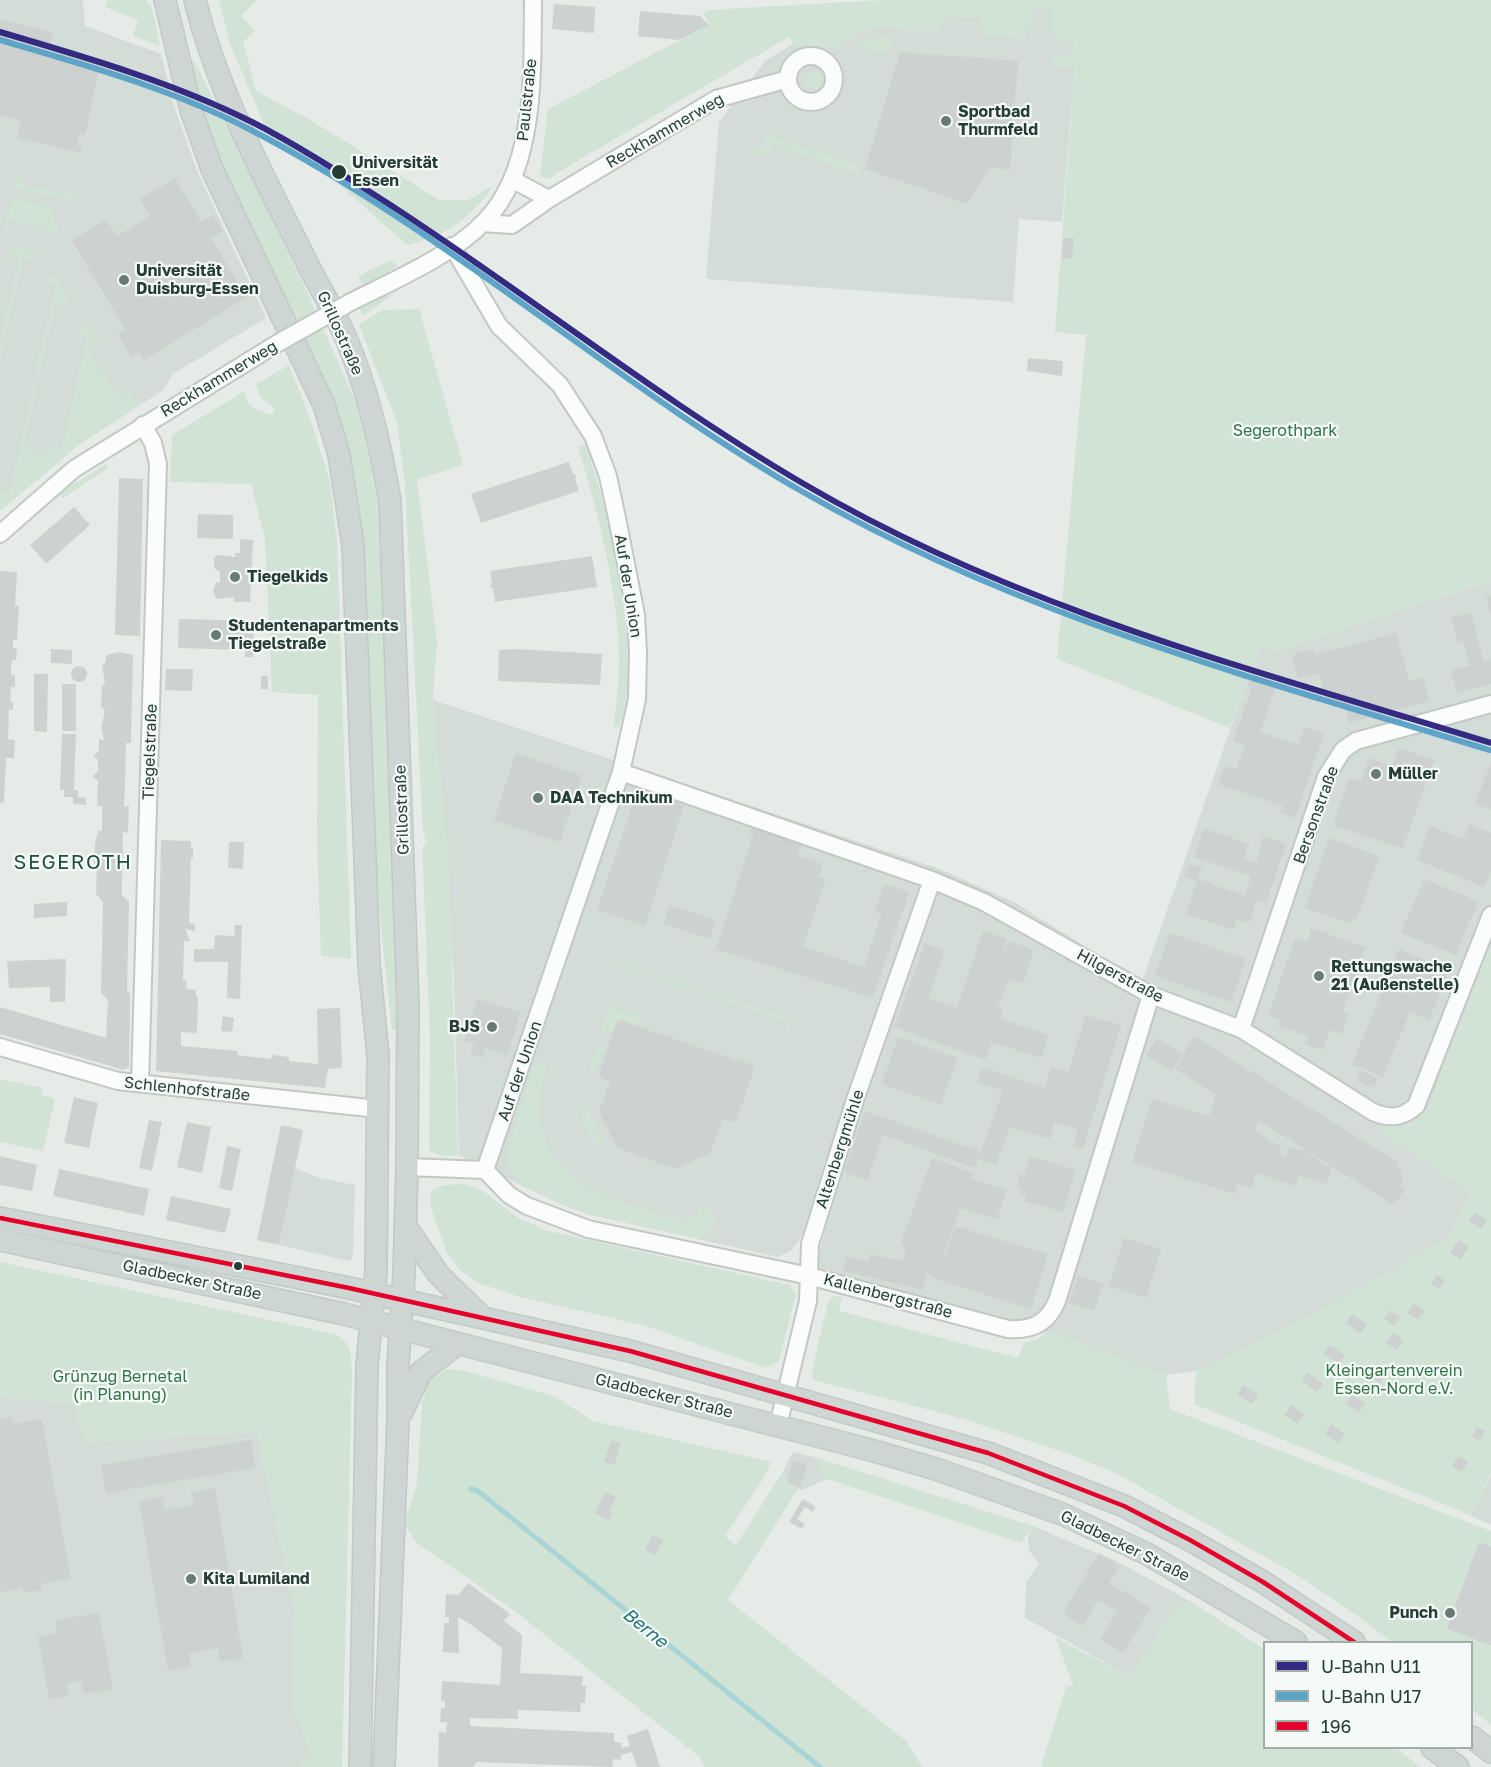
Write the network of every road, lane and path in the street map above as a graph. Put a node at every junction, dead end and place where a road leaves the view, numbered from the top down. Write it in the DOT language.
graph roads {
  1 [pos="165,0"];
  2 [pos="195,0"];
  3 [pos="533,0"];
  4 [pos="788,79"];
  5 [pos="513,180"];
  6 [pos="549,199"];
  7 [pos="483,224"];
  8 [pos="452,246"];
  9 [pos="143,425"];
  10 [pos="0,534"];
  11 [pos="1491,704"];
  12 [pos="621,772"];
  13 [pos="932,880"];
  14 [pos="1491,915"];
  15 [pos="1151,995"];
  16 [pos="1241,1029"];
  17 [pos="0,1047"];
  18 [pos="140,1083"];
  19 [pos="378,1109"];
  20 [pos="407,1167"];
  21 [pos="485,1170"];
  22 [pos="0,1218"];
  23 [pos="405,1225"];
  24 [pos="0,1240"];
  25 [pos="809,1275"];
  26 [pos="374,1294"];
  27 [pos="402,1301"];
  28 [pos="483,1317"];
  29 [pos="371,1322"];
  30 [pos="400,1330"];
  31 [pos="457,1344"];
  32 [pos="785,1394"];
  33 [pos="398,1421"];
  34 [pos="778,1426"];
  35 [pos="1294,1641"];
  36 [pos="1352,1641"];
  37 [pos="1473,1738"];
  38 [pos="1433,1749"];
  39 [pos="1491,1752"];
  40 [pos="360,1767"];
  41 [pos="384,1767"];
  42 [pos="1458,1767"];
  1 -- 19 [label="main road"];
  2 -- 20 [label="main road, Grillostraße"];
  3 -- 5 [label="street, Paulstraße"];
  4 -- 6 [label="street, Reckhammerweg"];
  5 -- 6 [label="street"];
  5 -- 7 [label="street, Paulstraße"];
  6 -- 7 [label="street, Reckhammerweg"];
  7 -- 8 [label="street, Paulstraße"];
  8 -- 9 [label="street, Reckhammerweg, bridge"];
  8 -- 12 [label="street, Auf der Union"];
  9 -- 10 [label="street, Reckhammerweg"];
  9 -- 18 [label="street, Tiegelstraße"];
  11 -- 16 [label="street, Bersonstraße"];
  12 -- 13 [label="street, Hilgerstraße"];
  12 -- 21 [label="street, Auf der Union"];
  13 -- 15 [label="street, Hilgerstraße"];
  13 -- 25 [label="street, Altenbergmühle"];
  14 -- 16 [label="street, Hilgerstraße"];
  15 -- 16 [label="street, Hilgerstraße"];
  15 -- 25 [label="street, Kallenbergstraße"];
  17 -- 18 [label="street, Schlenhofstraße"];
  18 -- 19 [label="street, Schlenhofstraße"];
  19 -- 26 [label="main road"];
  20 -- 21 [label="street"];
  20 -- 23 [label="main road, Grillostraße"];
  21 -- 25 [label="street, Kallenbergstraße"];
  22 -- 26 [label="main road, Gladbecker Straße"];
  23 -- 27 [label="main road, Grillostraße"];
  23 -- 28 [label="main road"];
  24 -- 29 [label="main road, Gladbecker Straße"];
  25 -- 32 [label="street, Altenbergmühle"];
  26 -- 27 [label="main road, Gladbecker Straße"];
  26 -- 29 [label="main road"];
  27 -- 28 [label="main road, Gladbecker Straße"];
  27 -- 30 [label="main road, Grillostraße"];
  28 -- 32 [label="main road, Gladbecker Straße"];
  29 -- 30 [label="main road, Gladbecker Straße"];
  29 -- 40 [label="main road"];
  30 -- 31 [label="main road, Gladbecker Straße"];
  30 -- 33 [label="main road, Grillostraße"];
  31 -- 33 [label="main road"];
  31 -- 34 [label="main road, Gladbecker Straße"];
  32 -- 34 [label="street, Altenbergmühle"];
  32 -- 36 [label="main road, Gladbecker Straße"];
  33 -- 41 [label="main road, Grillostraße"];
  34 -- 35 [label="main road, Gladbecker Straße"];
  37 -- 39 [label="main road"];
  38 -- 42 [label="main road"];
}
